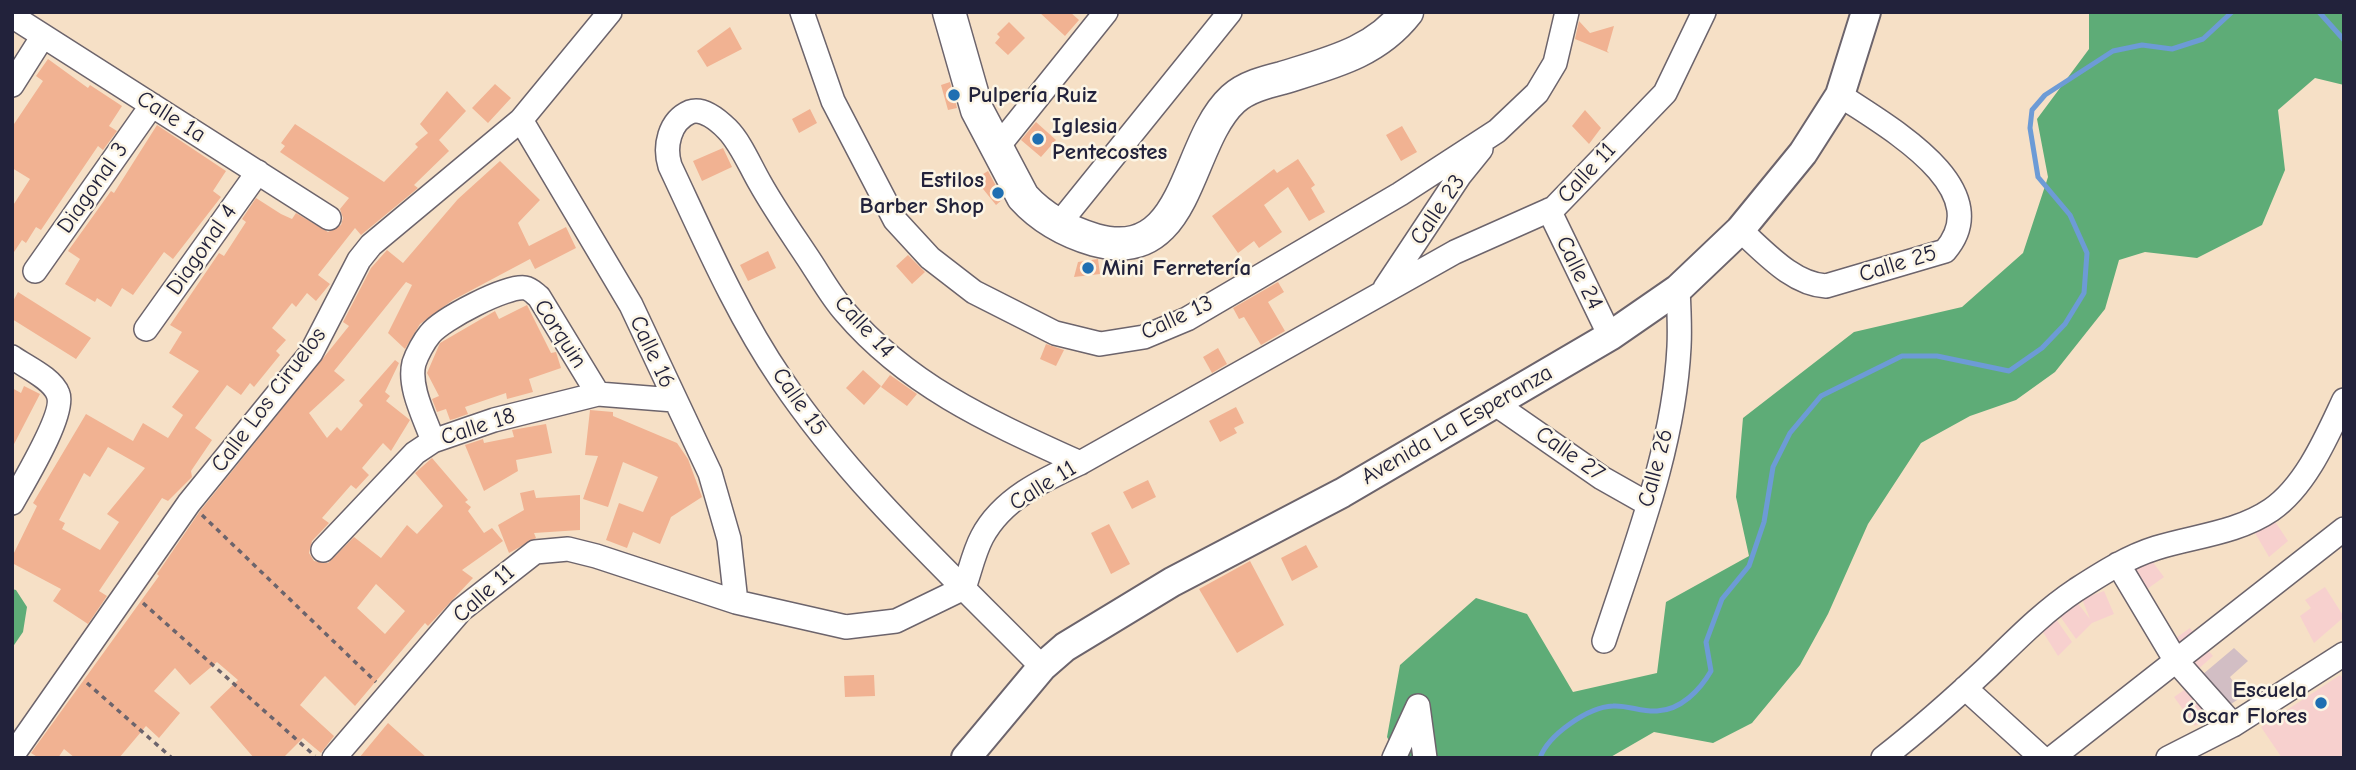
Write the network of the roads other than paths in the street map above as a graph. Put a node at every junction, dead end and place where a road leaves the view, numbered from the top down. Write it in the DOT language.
graph roads {
  1 [pos="610,12"];
  2 [pos="802,12"];
  3 [pos="1106,12"];
  4 [pos="1230,12"];
  5 [pos="1407,12"];
  6 [pos="1567,12"];
  7 [pos="1704,12"];
  8 [pos="1866,12"];
  9 [pos="12,16"];
  10 [pos="958,17"];
  11 [pos="43,36"];
  12 [pos="12,85"];
  13 [pos="1840,94"];
  14 [pos="152,104"];
  15 [pos="715,118"];
  16 [pos="521,120"];
  17 [pos="1497,131"];
  18 [pos="996,149"];
  19 [pos="258,172"];
  20 [pos="1549,210"];
  21 [pos="329,218"];
  22 [pos="1058,225"];
  23 [pos="1740,230"];
  24 [pos="35,271"];
  25 [pos="1678,289"];
  26 [pos="1382,293"];
  27 [pos="146,329"];
  28 [pos="1610,335"];
  29 [pos="12,357"];
  30 [pos="598,394"];
  31 [pos="674,400"];
  32 [pos="2344,400"];
  33 [pos="1494,403"];
  34 [pos="433,441"];
  35 [pos="1080,463"];
  36 [pos="12,503"];
  37 [pos="1648,505"];
  38 [pos="2344,529"];
  39 [pos="323,550"];
  40 [pos="2118,564"];
  41 [pos="964,588"];
  42 [pos="736,603"];
  43 [pos="1604,641"];
  44 [pos="2344,654"];
  45 [pos="2176,661"];
  46 [pos="1042,667"];
  47 [pos="1965,688"];
  48 [pos="2240,721"];
  49 [pos="12,756"];
  50 [pos="334,758"];
  51 [pos="966,758"];
  52 [pos="1394,758"];
  53 [pos="1425,758"];
  54 [pos="1884,758"];
  55 [pos="2042,758"];
  56 [pos="2052,758"];
  57 [pos="2168,758"];
  58 [pos="2191,758"];
  1 -- 16 [label="street, Calle Los Ciruelos"];
  2 -- 17 [label="street, Calle 13"];
  3 -- 18 [label="street"];
  4 -- 22 [label="street"];
  5 -- 22 [label="main road"];
  6 -- 17 [label="street, Calle 13"];
  7 -- 20 [label="street, Calle 11"];
  8 -- 13 [label="street, Avenida La Esperanza"];
  9 -- 11 [label="street, Calle 1a"];
  10 -- 18 [label="main road"];
  11 -- 12 [label="street"];
  11 -- 14 [label="street, Calle 1a"];
  13 -- 23 [label="street, Avenida La Esperanza"];
  13 -- 23 [label="street, Calle 25"];
  14 -- 19 [label="street, Calle 1a"];
  14 -- 24 [label="street, Diagonal 3"];
  15 -- 35 [label="street, Calle 14"];
  15 -- 41 [label="street, Calle 15"];
  16 -- 31 [label="street, Calle 16"];
  16 -- 49 [label="street, Calle Los Ciruelos"];
  17 -- 26 [label="street, Calle 23"];
  18 -- 22 [label="main road"];
  19 -- 21 [label="street, Calle 1a"];
  19 -- 27 [label="street, Diagonal 4"];
  20 -- 26 [label="street, Calle 11"];
  20 -- 28 [label="street, Calle 24"];
  23 -- 25 [label="street, Avenida La Esperanza"];
  25 -- 28 [label="street, Avenida La Esperanza"];
  25 -- 37 [label="street, Calle 26"];
  26 -- 35 [label="street, Calle 11"];
  28 -- 33 [label="street, Avenida La Esperanza"];
  29 -- 36 [label="street"];
  30 -- 31 [label="street, Calle 18"];
  30 -- 34 [label="street, Calle 18"];
  30 -- 34 [label="street, Corquin"];
  31 -- 42 [label="street, Calle 16"];
  32 -- 40 [label="street"];
  33 -- 37 [label="street, Calle 27"];
  33 -- 46 [label="street, Avenida La Esperanza"];
  34 -- 39 [label="street, Calle 18"];
  35 -- 41 [label="street, Calle 11"];
  37 -- 43 [label="street, Calle 26"];
  38 -- 45 [label="street"];
  40 -- 45 [label="street"];
  40 -- 47 [label="street"];
  41 -- 42 [label="street, Calle 11"];
  41 -- 46 [label="street, Calle 15"];
  42 -- 50 [label="street, Calle 11"];
  44 -- 48 [label="street"];
  45 -- 48 [label="street"];
  45 -- 56 [label="street"];
  46 -- 51 [label="street, Avenida La Esperanza"];
  47 -- 54 [label="street"];
  47 -- 55 [label="street"];
  48 -- 57 [label="street"];
  48 -- 58 [label="street"];
  52 -- 53 [label="street"];
}
